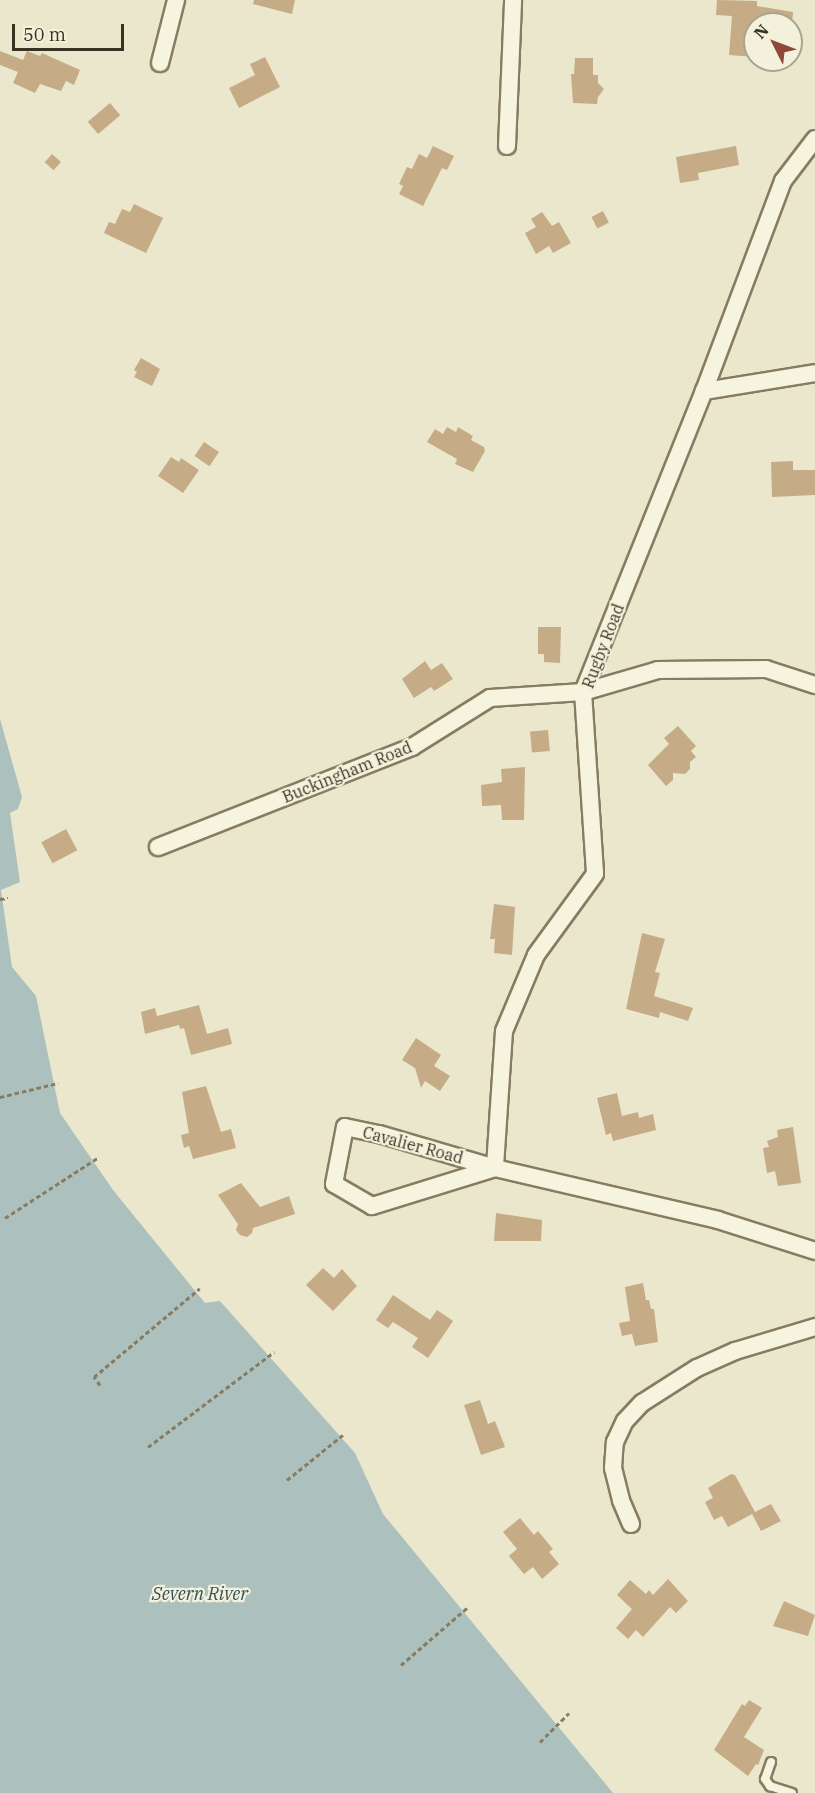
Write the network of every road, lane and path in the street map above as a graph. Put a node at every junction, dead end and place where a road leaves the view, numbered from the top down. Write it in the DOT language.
graph roads {
  1 [pos="176,0"];
  2 [pos="513,0"];
  3 [pos="160,63"];
  4 [pos="815,138"];
  5 [pos="507,146"];
  6 [pos="815,373"];
  7 [pos="705,391"];
  8 [pos="815,685"];
  9 [pos="584,692"];
  10 [pos="158,847"];
  11 [pos="8,898"];
  12 [pos="0,899"];
  13 [pos="58,1083"];
  14 [pos="0,1097"];
  15 [pos="99,1157"];
  16 [pos="495,1168"];
  17 [pos="474,1169"];
  18 [pos="5,1218"];
  19 [pos="815,1251"];
  20 [pos="200,1288"];
  21 [pos="815,1327"];
  22 [pos="274,1352"];
  23 [pos="100,1385"];
  24 [pos="344,1434"];
  25 [pos="148,1447"];
  26 [pos="287,1480"];
  27 [pos="631,1524"];
  28 [pos="470,1606"];
  29 [pos="401,1665"];
  30 [pos="569,1713"];
  31 [pos="540,1742"];
  32 [pos="771,1762"];
  33 [pos="792,1793"];
  1 -- 3 [label="street"];
  2 -- 5 [label="street"];
  4 -- 7 [label="street, Rugby Road"];
  6 -- 7 [label="street"];
  7 -- 9 [label="street, Rugby Road"];
  8 -- 9 [label="street, Buckingham Road"];
  9 -- 10 [label="street, Buckingham Road"];
  9 -- 16 [label="street, Rugby Road"];
  11 -- 12 [label="path"];
  13 -- 14 [label="path"];
  15 -- 18 [label="path"];
  16 -- 17 [label="street, Cavalier Road"];
  16 -- 19 [label="street, Cavalier Road"];
  17 -- 17 [label="street, Cavalier Road"];
  20 -- 23 [label="path"];
  21 -- 27 [label="street"];
  22 -- 25 [label="path"];
  24 -- 26 [label="path"];
  28 -- 29 [label="path"];
  30 -- 31 [label="path"];
  32 -- 33 [label="lane"];
}
